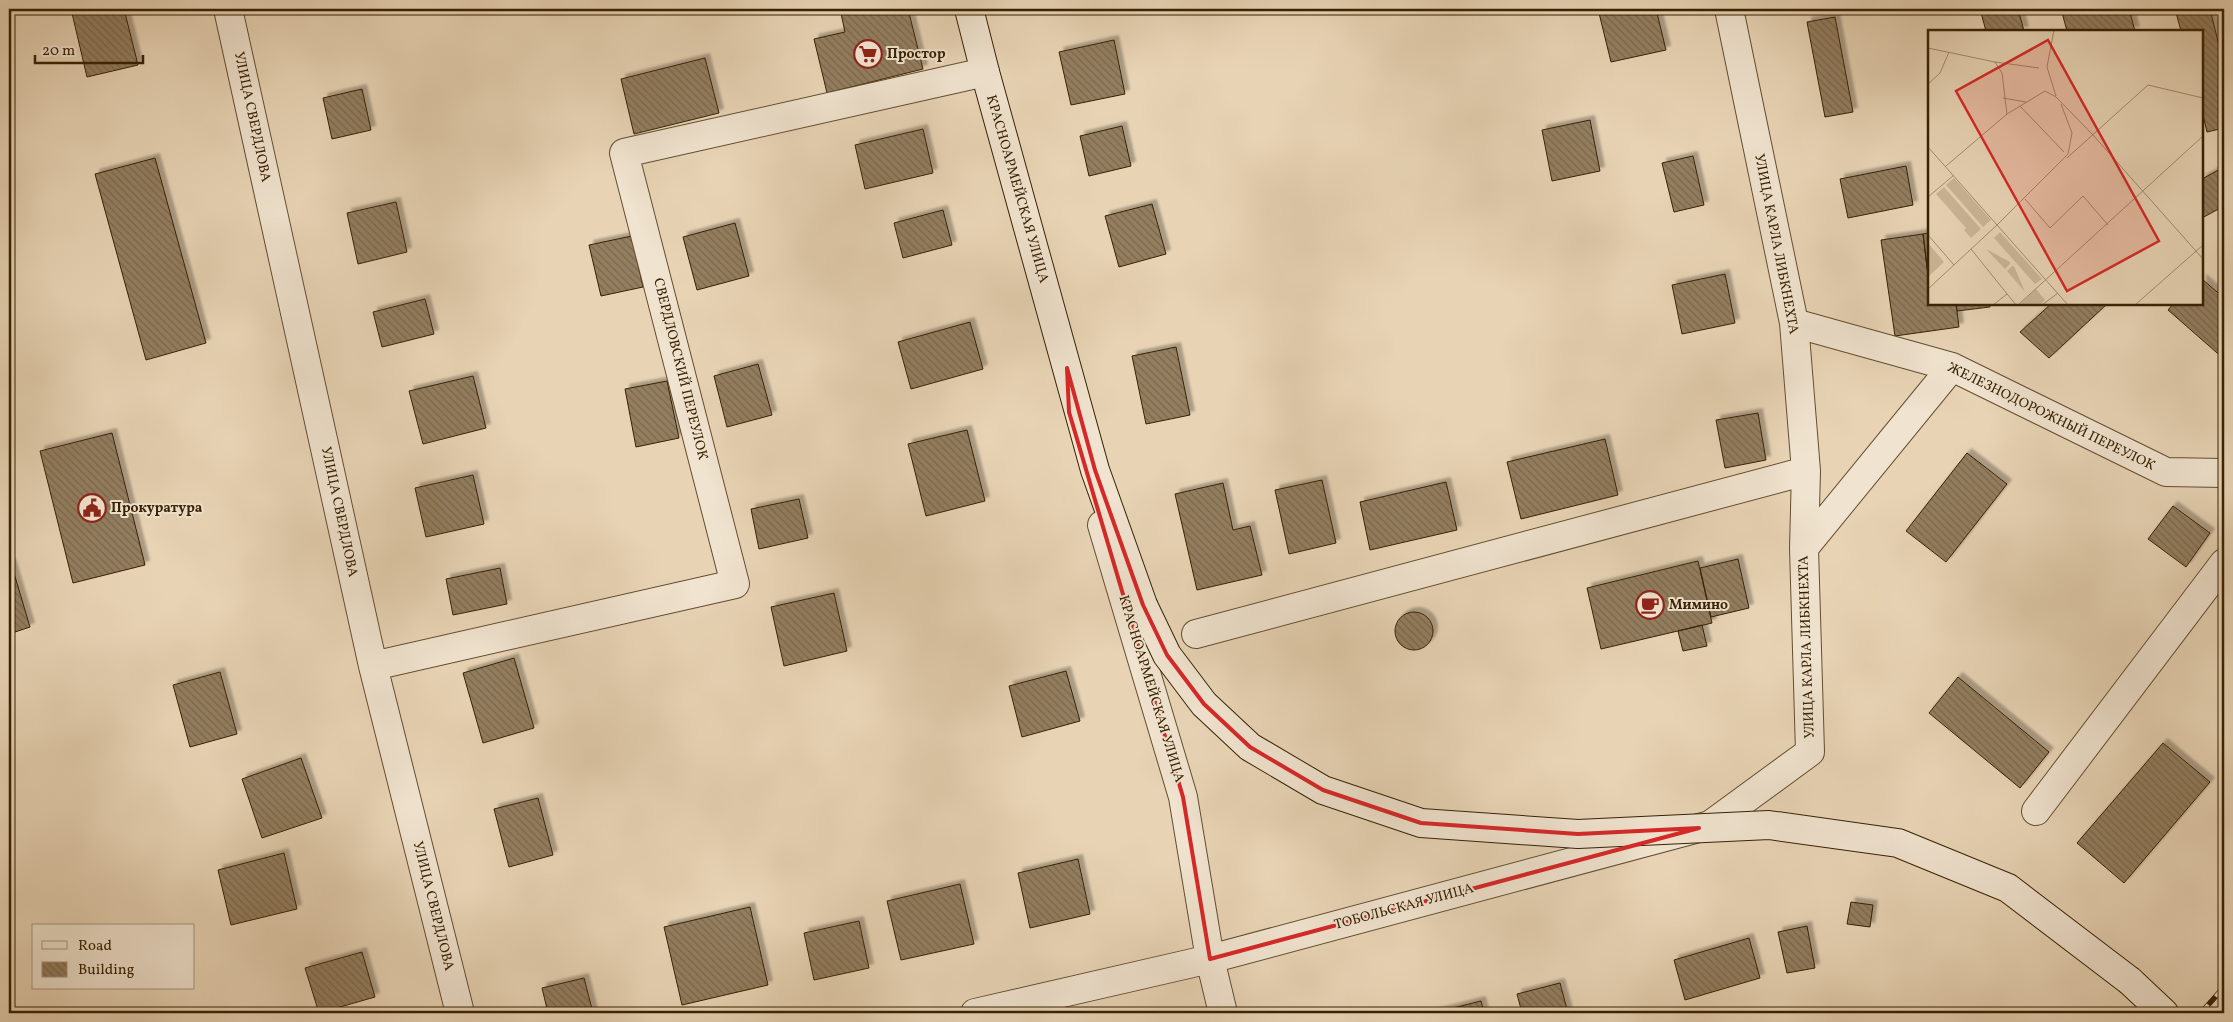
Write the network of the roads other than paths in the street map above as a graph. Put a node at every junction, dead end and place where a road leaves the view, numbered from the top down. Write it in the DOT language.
graph roads {
  1 [pos="228,9"];
  2 [pos="969,9"];
  3 [pos="1729,9"];
  4 [pos="985,72"];
  5 [pos="1794,323"];
  6 [pos="1067,368"];
  7 [pos="1952,368"];
  8 [pos="1806,471"];
  9 [pos="2224,473"];
  10 [pos="1804,548"];
  11 [pos="2224,563"];
  12 [pos="1196,634"];
  13 [pos="373,666"];
  14 [pos="1810,752"];
  15 [pos="2036,811"];
  16 [pos="1210,959"];
  17 [pos="460,1013"];
  18 [pos="975,1013"];
  19 [pos="1223,1013"];
  20 [pos="2164,1013"];
  1 -- 13 [label="street, УЛИЦА СВЕРДЛОВА"];
  2 -- 4 [label="street, КРАСНОАРМЕЙСКАЯ УЛИЦА"];
  3 -- 5 [label="street, УЛИЦА КАРЛА ЛИБКНЕХТА"];
  4 -- 6 [label="street, КРАСНОАРМЕЙСКАЯ УЛИЦА"];
  4 -- 13 [label="street, СВЕРДЛОВСКИЙ ПЕРЕУЛОК"];
  5 -- 7 [label="street, ЖЕЛЕЗНОДОРОЖНЫЙ ПЕРЕУЛОК"];
  5 -- 8 [label="street, УЛИЦА КАРЛА ЛИБКНЕХТА"];
  6 -- 16 [label="street, КРАСНОАРМЕЙСКАЯ УЛИЦА"];
  6 -- 20 [label="street, КРАСНОАРМЕЙСКАЯ УЛИЦА, bridge"];
  7 -- 9 [label="street, ЖЕЛЕЗНОДОРОЖНЫЙ ПЕРЕУЛОК"];
  7 -- 10 [label="street"];
  8 -- 10 [label="street, УЛИЦА КАРЛА ЛИБКНЕХТА"];
  8 -- 12 [label="street"];
  10 -- 14 [label="street, УЛИЦА КАРЛА ЛИБКНЕХТА"];
  11 -- 15 [label="street"];
  13 -- 17 [label="street, УЛИЦА СВЕРДЛОВА"];
  14 -- 16 [label="street, ТОБОЛЬСКАЯ УЛИЦА"];
  16 -- 18 [label="street, ТОБОЛЬСКАЯ УЛИЦА"];
  16 -- 19 [label="street, КРАСНОАРМЕЙСКАЯ УЛИЦА"];
}
